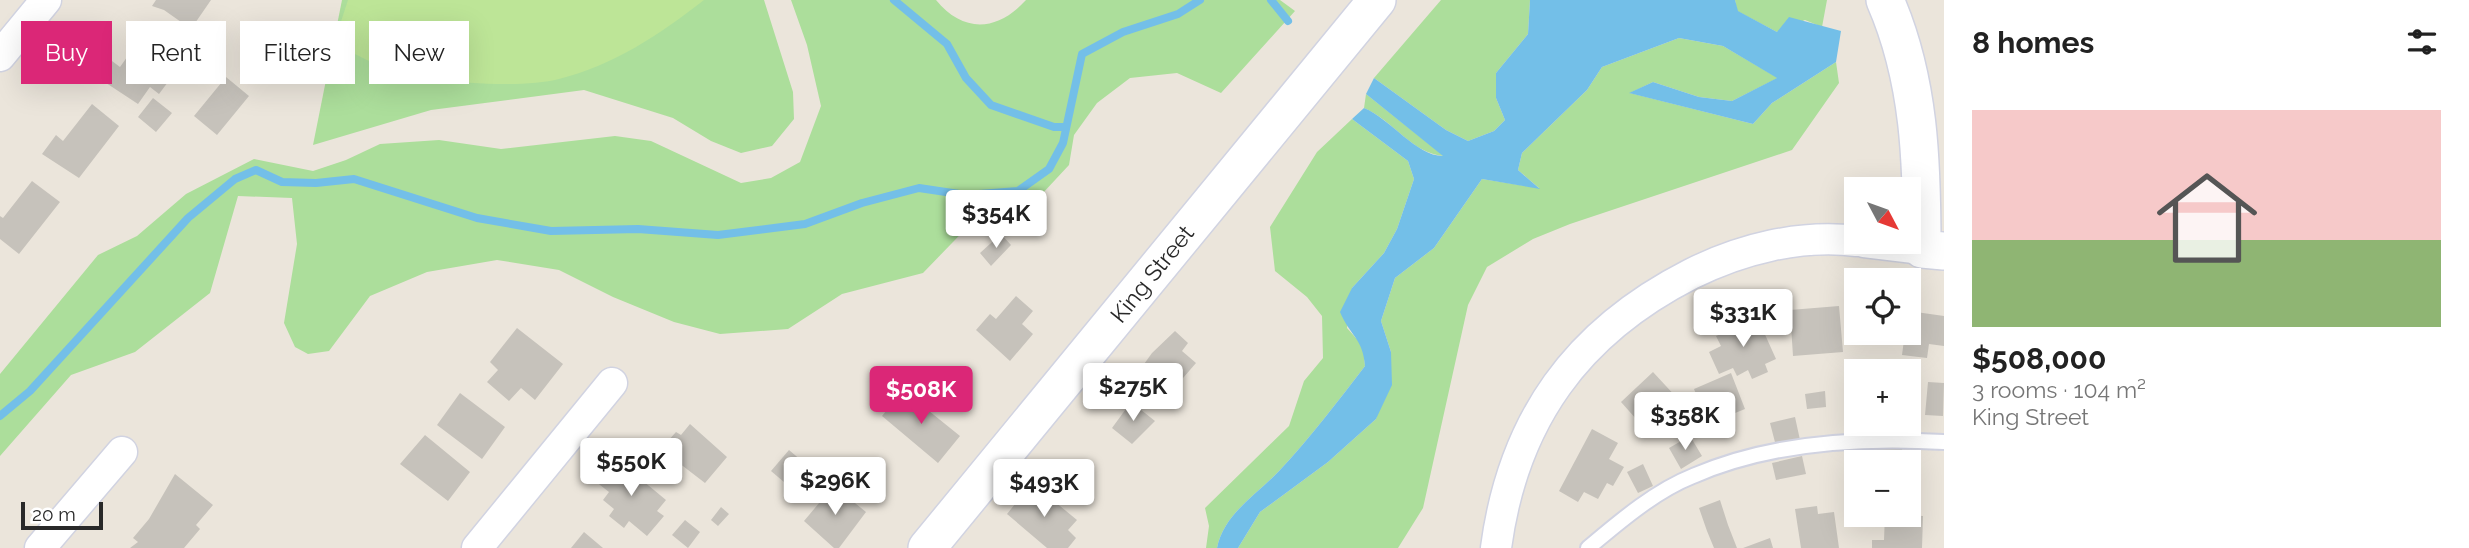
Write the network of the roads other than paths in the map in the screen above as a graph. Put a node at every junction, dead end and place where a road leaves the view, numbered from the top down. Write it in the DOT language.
graph roads {
  1 [pos="46,0"];
  2 [pos="1377,0"];
  3 [pos="1885,0"];
  4 [pos="0,56"];
  5 [pos="1844,241"];
  6 [pos="1933,250"];
  7 [pos="612,383"];
  8 [pos="1944,442"];
  9 [pos="122,452"];
  10 [pos="40,548"];
  11 [pos="477,548"];
  12 [pos="928,548"];
  13 [pos="1496,548"];
  14 [pos="1588,548"];
  1 -- 4 [label="street"];
  2 -- 12 [label="street, King Street"];
  3 -- 6 [label="street"];
  5 -- 13 [label="street"];
  7 -- 11 [label="street"];
  8 -- 14 [label="lane"];
  9 -- 10 [label="street"];
}
